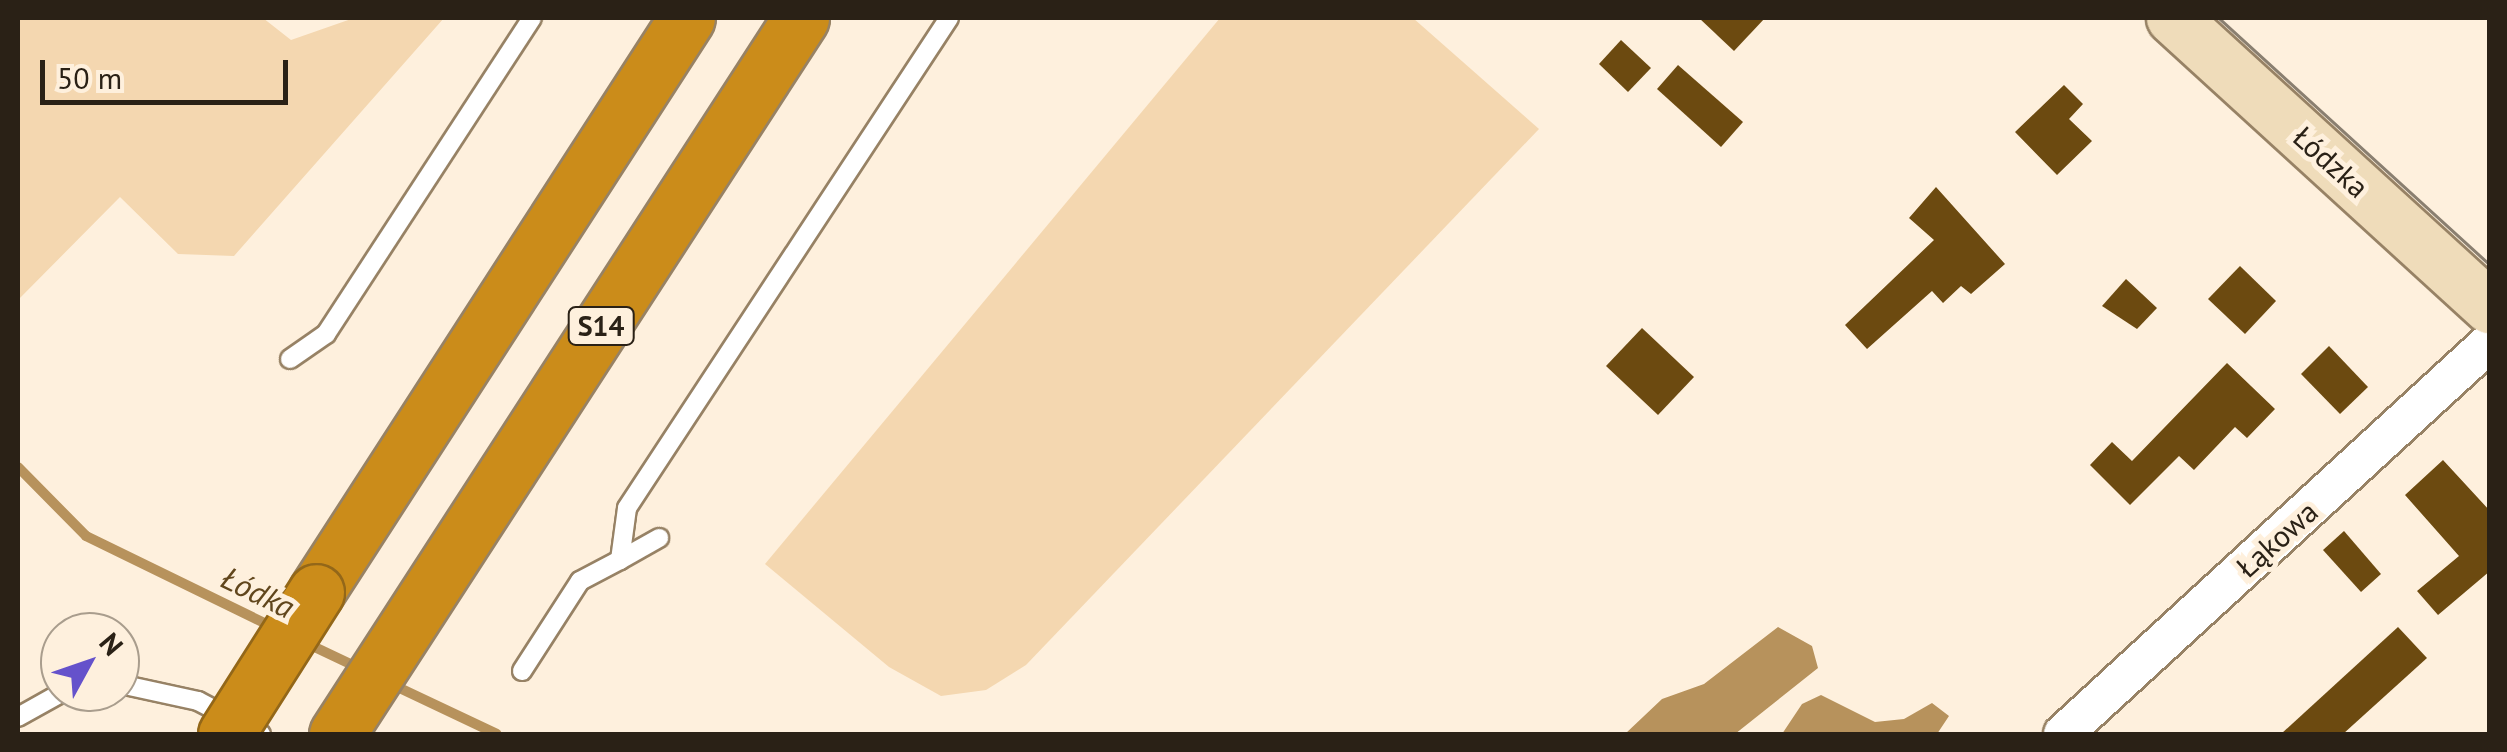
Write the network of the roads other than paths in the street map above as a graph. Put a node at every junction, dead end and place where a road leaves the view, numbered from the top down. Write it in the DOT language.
graph roads {
  1 [pos="532,18"];
  2 [pos="687,18"];
  3 [pos="801,18"];
  4 [pos="948,18"];
  5 [pos="2173,18"];
  6 [pos="2490,307"];
  7 [pos="2490,342"];
  8 [pos="290,359"];
  9 [pos="658,538"];
  10 [pos="620,560"];
  11 [pos="522,671"];
  12 [pos="140,689"];
  13 [pos="40,705"];
  14 [pos="18,717"];
  15 [pos="226,734"];
  16 [pos="261,734"];
  17 [pos="337,734"];
  18 [pos="2063,734"];
  1 -- 8 [label="lane"];
  2 -- 15 [label="highway, bridge"];
  3 -- 17 [label="highway, S14"];
  4 -- 10 [label="lane"];
  5 -- 6 [label="main road, Łódzka"];
  7 -- 18 [label="street, Łąkowa"];
  9 -- 10 [label="lane"];
  10 -- 11 [label="lane"];
  12 -- 16 [label="lane"];
  13 -- 14 [label="lane"];
}
